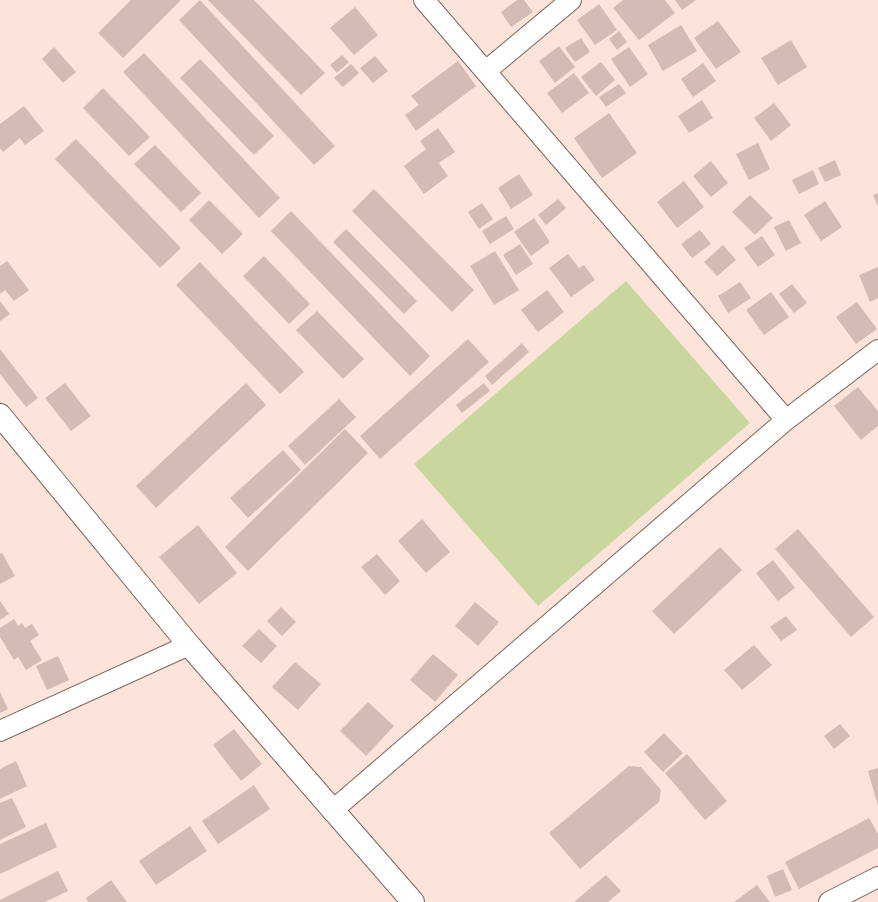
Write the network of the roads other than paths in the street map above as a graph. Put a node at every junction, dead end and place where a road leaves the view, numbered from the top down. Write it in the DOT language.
graph roads {
  1 [pos="424,0"];
  2 [pos="571,0"];
  3 [pos="486,71"];
  4 [pos="878,350"];
  5 [pos="0,415"];
  6 [pos="786,420"];
  7 [pos="189,645"];
  8 [pos="0,731"];
  9 [pos="332,811"];
  10 [pos="878,877"];
  11 [pos="413,902"];
  12 [pos="829,902"];
  1 -- 3 [label="street"];
  2 -- 3 [label="street"];
  3 -- 6 [label="street"];
  4 -- 6 [label="street"];
  5 -- 7 [label="main road"];
  6 -- 9 [label="street"];
  7 -- 8 [label="street"];
  7 -- 9 [label="main road"];
  9 -- 11 [label="main road"];
  10 -- 12 [label="street"];
}
